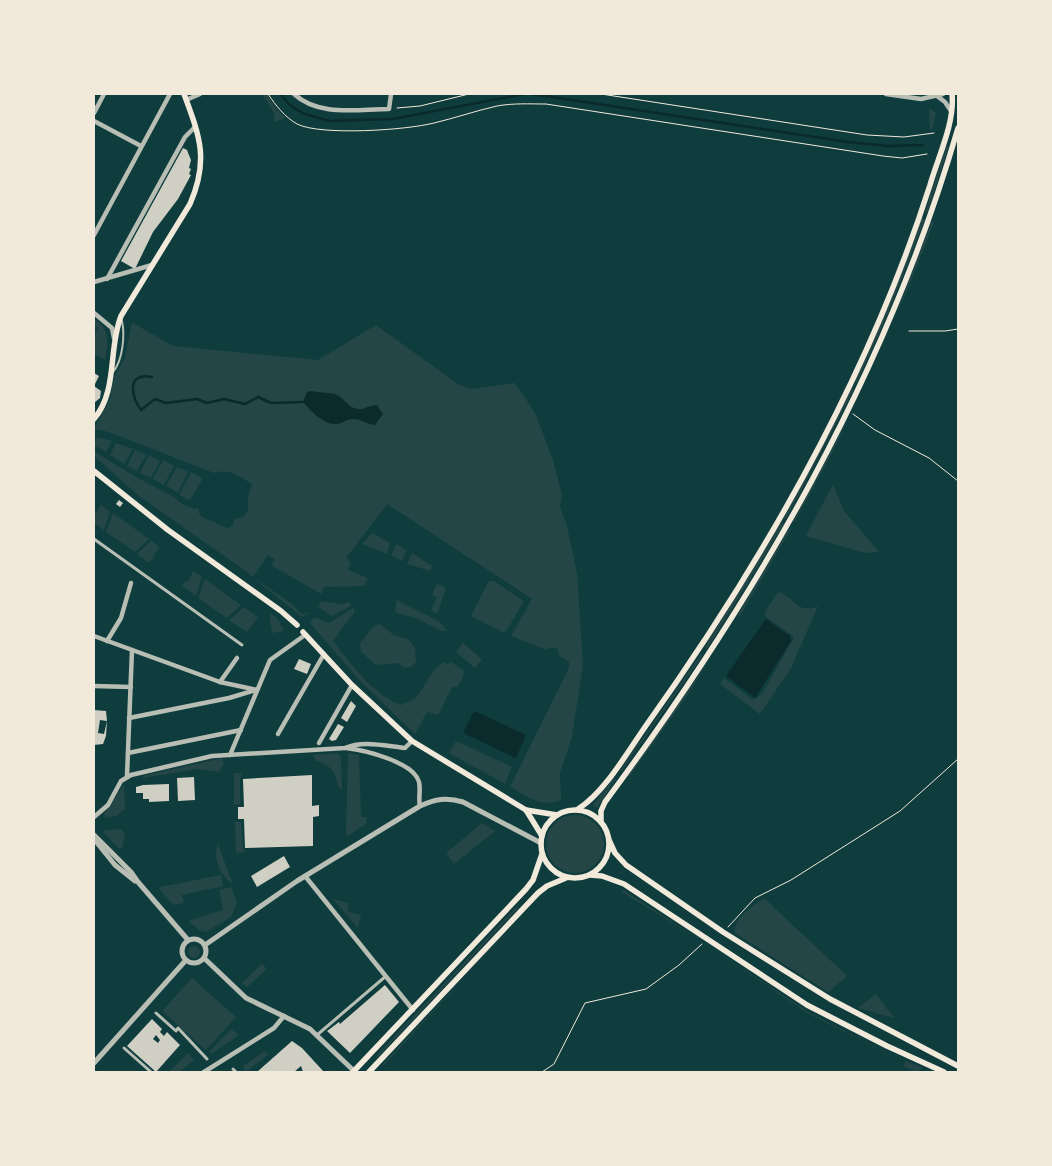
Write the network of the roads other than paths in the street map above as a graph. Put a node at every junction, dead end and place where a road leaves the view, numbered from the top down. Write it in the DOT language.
graph roads {
  1 [pos="104,94"];
  2 [pos="170,94"];
  3 [pos="200,94"];
  4 [pos="294,94"];
  5 [pos="391,94"];
  6 [pos="886,94"];
  7 [pos="943,94"];
  8 [pos="952,94"];
  9 [pos="937,96"];
  10 [pos="185,97"];
  11 [pos="94,100"];
  12 [pos="99,103"];
  13 [pos="94,113"];
  14 [pos="952,113"];
  15 [pos="94,121"];
  16 [pos="196,127"];
  17 [pos="958,128"];
  18 [pos="141,146"];
  19 [pos="94,235"];
  20 [pos="154,264"];
  21 [pos="107,279"];
  22 [pos="94,282"];
  23 [pos="94,313"];
  24 [pos="121,316"];
  25 [pos="115,339"];
  26 [pos="110,375"];
  27 [pos="94,419"];
  28 [pos="94,471"];
  29 [pos="94,539"];
  30 [pos="131,583"];
  31 [pos="297,625"];
  32 [pos="304,633"];
  33 [pos="94,636"];
  34 [pos="107,641"];
  35 [pos="242,645"];
  36 [pos="132,650"];
  37 [pos="324,654"];
  38 [pos="237,658"];
  39 [pos="220,682"];
  40 [pos="352,685"];
  41 [pos="94,686"];
  42 [pos="130,687"];
  43 [pos="257,690"];
  44 [pos="129,718"];
  45 [pos="240,730"];
  46 [pos="278,734"];
  47 [pos="412,741"];
  48 [pos="319,743"];
  49 [pos="344,748"];
  50 [pos="128,753"];
  51 [pos="230,755"];
  52 [pos="127,776"];
  53 [pos="420,806"];
  54 [pos="578,809"];
  55 [pos="526,810"];
  56 [pos="558,815"];
  57 [pos="94,818"];
  58 [pos="601,821"];
  59 [pos="94,835"];
  60 [pos="542,836"];
  61 [pos="94,839"];
  62 [pos="609,840"];
  63 [pos="541,842"];
  64 [pos="542,854"];
  65 [pos="590,875"];
  66 [pos="306,876"];
  67 [pos="566,878"];
  68 [pos="138,882"];
  69 [pos="188,940"];
  70 [pos="205,945"];
  71 [pos="204,958"];
  72 [pos="186,960"];
  73 [pos="386,976"];
  74 [pos="414,1010"];
  75 [pos="156,1014"];
  76 [pos="284,1016"];
  77 [pos="317,1035"];
  78 [pos="124,1048"];
  79 [pos="208,1059"];
  80 [pos="95,1060"];
  81 [pos="958,1066"];
  82 [pos="232,1069"];
  83 [pos="151,1072"];
  84 [pos="204,1072"];
  85 [pos="236,1072"];
  86 [pos="353,1072"];
  87 [pos="368,1072"];
  88 [pos="944,1072"];
  1 -- 12 [label="street"];
  2 -- 18 [label="street"];
  3 -- 10 [label="street"];
  4 -- 5 [label="street"];
  6 -- 9 [label="street"];
  7 -- 9 [label="street"];
  8 -- 14 [label="main road"];
  9 -- 14 [label="street"];
  10 -- 16 [label="main road"];
  11 -- 12 [label="street"];
  12 -- 13 [label="street"];
  14 -- 54 [label="main road"];
  15 -- 18 [label="street"];
  16 -- 20 [label="main road"];
  16 -- 21 [label="street"];
  17 -- 58 [label="main road"];
  18 -- 19 [label="street"];
  20 -- 21 [label="street"];
  20 -- 24 [label="main road"];
  21 -- 22 [label="street"];
  23 -- 25 [label="street"];
  24 -- 25 [label="main road"];
  24 -- 26 [label="lane"];
  25 -- 26 [label="main road"];
  26 -- 27 [label="main road"];
  28 -- 31 [label="main road"];
  29 -- 35 [label="street"];
  30 -- 34 [label="street"];
  32 -- 37 [label="main road"];
  32 -- 43 [label="street"];
  33 -- 34 [label="street"];
  34 -- 36 [label="street"];
  36 -- 39 [label="street"];
  36 -- 42 [label="street"];
  37 -- 40 [label="main road"];
  37 -- 46 [label="street"];
  38 -- 39 [label="street"];
  39 -- 43 [label="street"];
  40 -- 47 [label="main road"];
  40 -- 48 [label="street"];
  41 -- 42 [label="street"];
  42 -- 44 [label="street"];
  43 -- 44 [label="street"];
  43 -- 45 [label="street"];
  44 -- 50 [label="street"];
  45 -- 50 [label="street"];
  45 -- 51 [label="street"];
  47 -- 49 [label="street"];
  47 -- 55 [label="main road"];
  49 -- 51 [label="street"];
  49 -- 53 [label="street"];
  50 -- 52 [label="street"];
  51 -- 52 [label="street"];
  52 -- 57 [label="street"];
  53 -- 63 [label="street"];
  53 -- 66 [label="street"];
  54 -- 56 [label="main road"];
  54 -- 58 [label="main road"];
  55 -- 56 [label="main road"];
  55 -- 60 [label="main road"];
  56 -- 60 [label="main road"];
  58 -- 62 [label="main road"];
  59 -- 68 [label="street"];
  60 -- 63 [label="main road"];
  61 -- 68 [label="street"];
  62 -- 65 [label="main road"];
  62 -- 81 [label="main road"];
  63 -- 64 [label="main road"];
  64 -- 67 [label="main road"];
  64 -- 74 [label="main road"];
  65 -- 67 [label="main road"];
  65 -- 88 [label="main road"];
  66 -- 70 [label="street"];
  66 -- 73 [label="street"];
  67 -- 87 [label="main road"];
  68 -- 69 [label="street"];
  69 -- 70 [label="street"];
  69 -- 72 [label="street"];
  70 -- 71 [label="street"];
  71 -- 72 [label="street"];
  71 -- 76 [label="street"];
  72 -- 80 [label="street"];
  73 -- 74 [label="street"];
  73 -- 77 [label="street"];
  74 -- 86 [label="main road"];
  75 -- 79 [label="street"];
  76 -- 77 [label="street"];
  76 -- 84 [label="street"];
  77 -- 86 [label="street"];
  78 -- 83 [label="street"];
  82 -- 85 [label="street"];
}
